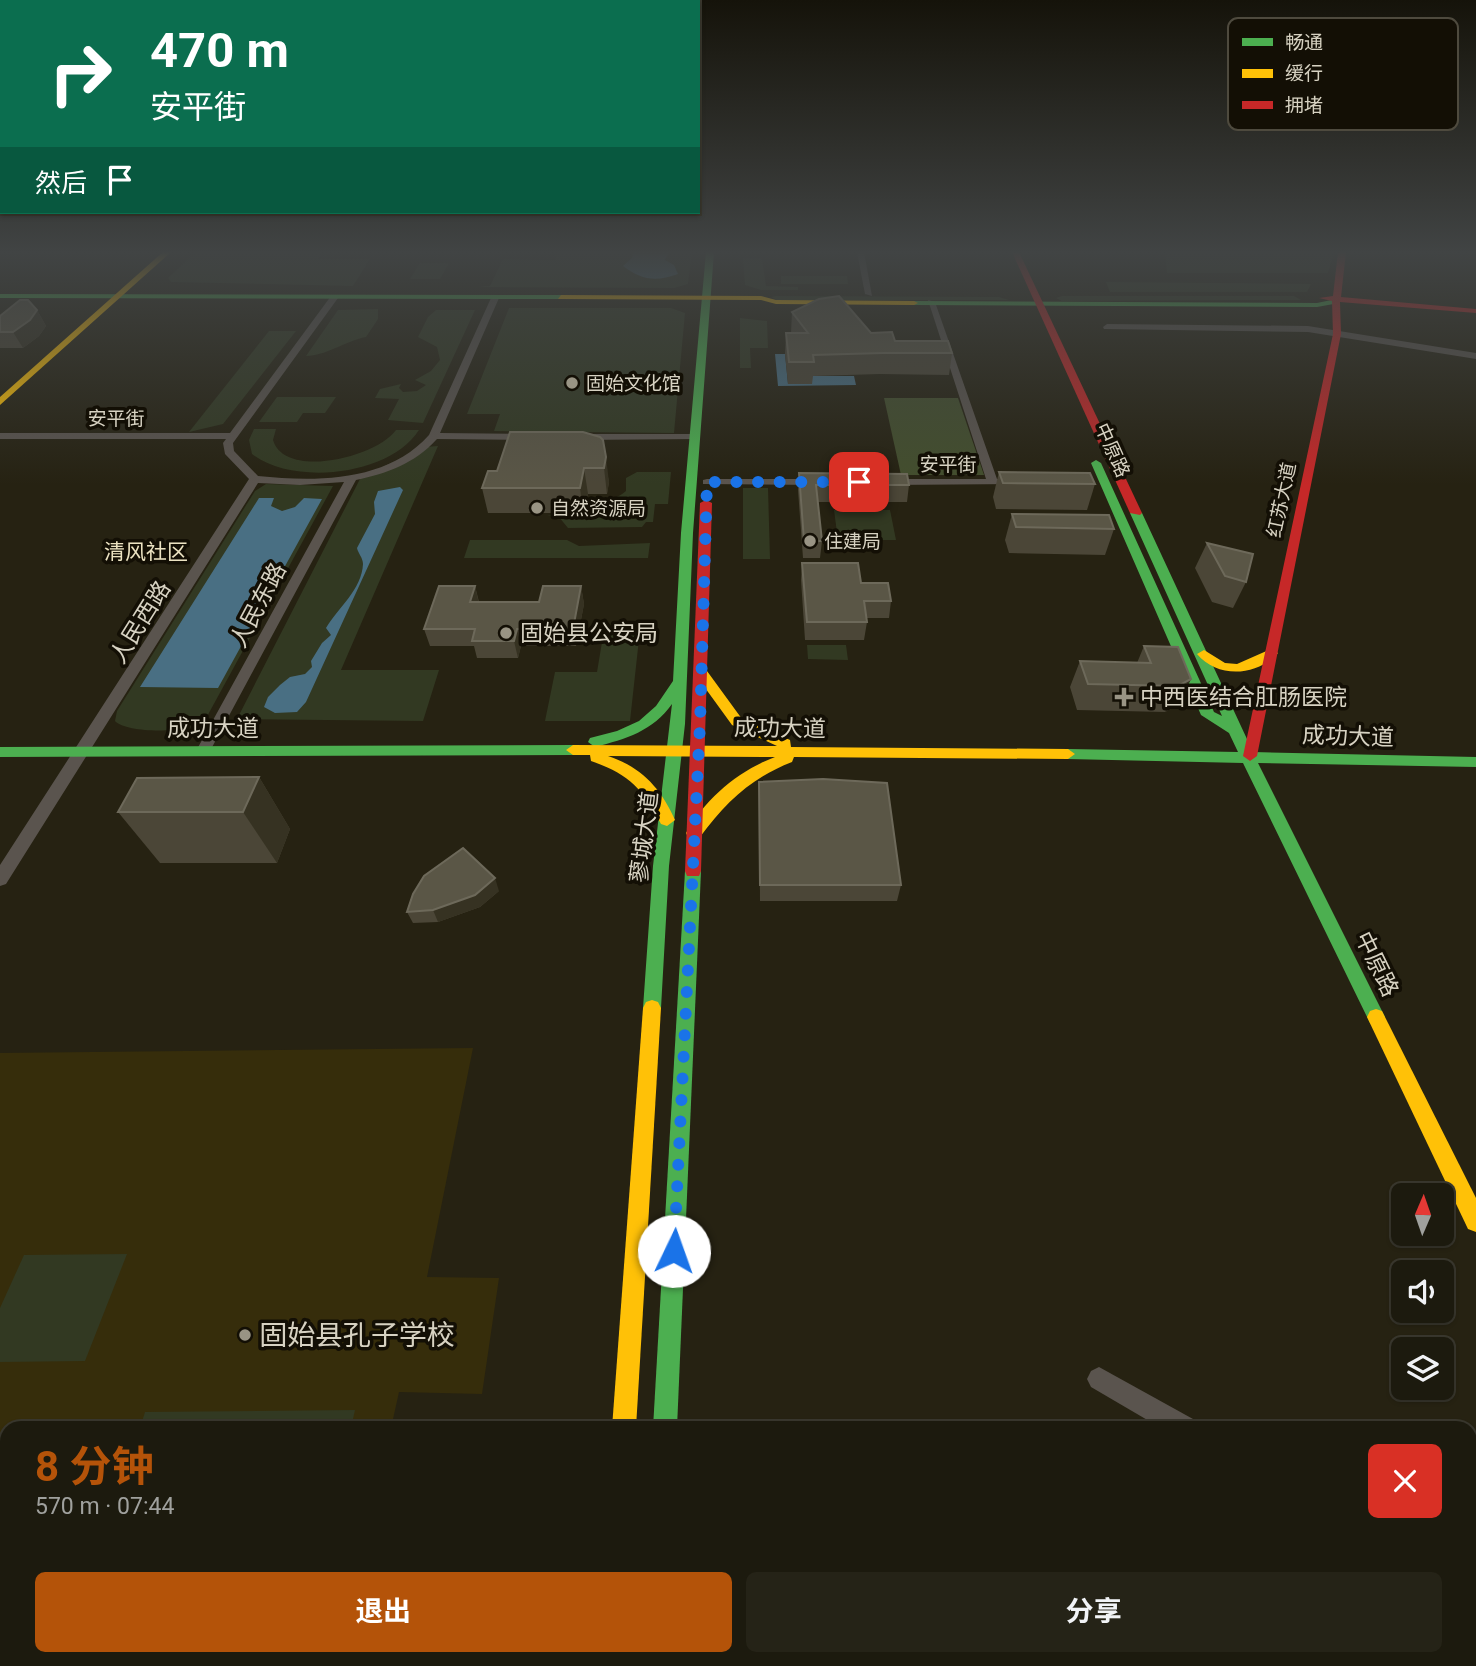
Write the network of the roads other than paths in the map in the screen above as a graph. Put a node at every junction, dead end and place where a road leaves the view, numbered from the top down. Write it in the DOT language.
graph roads {
  1 [pos="80,330"];
  2 [pos="310,330"];
  3 [pos="481,330"];
  4 [pos="709,330"];
  5 [pos="713,330"];
  6 [pos="940,330"];
  7 [pos="1041,330"];
  8 [pos="1044,330"];
  9 [pos="1312,330"];
  10 [pos="1337,330"];
  11 [pos="1337,334"];
  12 [pos="1476,356"];
  13 [pos="0,402"];
  14 [pos="0,436"];
  15 [pos="231,436"];
  16 [pos="434,436"];
  17 [pos="546,437"];
  18 [pos="560,437"];
  19 [pos="694,437"];
  20 [pos="255,479"];
  21 [pos="351,479"];
  22 [pos="992,481"];
  23 [pos="707,482"];
  24 [pos="832,482"];
  25 [pos="872,482"];
  26 [pos="1030,482"];
  27 [pos="1201,650"];
  28 [pos="1271,653"];
  29 [pos="681,674"];
  30 [pos="702,674"];
  31 [pos="1234,729"];
  32 [pos="563,750"];
  33 [pos="676,750"];
  34 [pos="698,750"];
  35 [pos="203,751"];
  36 [pos="807,751"];
  37 [pos="0,752"];
  38 [pos="83,752"];
  39 [pos="1250,756"];
  40 [pos="1476,762"];
  41 [pos="667,822"];
  42 [pos="694,833"];
  43 [pos="0,879"];
  44 [pos="1476,1222"];
  45 [pos="1099,1378"];
  46 [pos="624,1421"];
  47 [pos="665,1421"];
  48 [pos="1172,1421"];
  1 -- 13 [label="main road"];
  2 -- 15 [label="street"];
  3 -- 16 [label="street"];
  4 -- 19 [label="main road, 蓼城大道"];
  5 -- 23 [label="main road, 蓼城大道"];
  6 -- 22 [label="street"];
  7 -- 31 [label="main road, 中原路"];
  8 -- 27 [label="main road, 中原路"];
  9 -- 11 [label="street"];
  10 -- 11 [label="main road, 红苏大道"];
  11 -- 12 [label="street"];
  11 -- 28 [label="main road, 红苏大道"];
  14 -- 15 [label="street, 安平街"];
  15 -- 20 [label="street"];
  16 -- 17 [label="street"];
  16 -- 21 [label="street"];
  18 -- 19 [label="street"];
  19 -- 29 [label="main road, 蓼城大道"];
  20 -- 21 [label="street"];
  20 -- 38 [label="street, 人民西路"];
  21 -- 35 [label="street, 人民东路"];
  22 -- 25 [label="street, 安平街"];
  22 -- 26 [label="street, 安平街"];
  23 -- 24 [label="street"];
  23 -- 30 [label="main road, 蓼城大道"];
  27 -- 28 [label="main road"];
  27 -- 31 [label="main road, 中原路"];
  28 -- 39 [label="main road, 红苏大道"];
  29 -- 32 [label="main road"];
  29 -- 33 [label="main road, 蓼城大道"];
  30 -- 34 [label="main road, 蓼城大道"];
  30 -- 36 [label="main road"];
  31 -- 39 [label="main road, 中原路"];
  32 -- 33 [label="main road, 成功大道"];
  32 -- 35 [label="main road, 成功大道"];
  32 -- 41 [label="main road"];
  33 -- 34 [label="main road, 成功大道"];
  33 -- 41 [label="main road, 蓼城大道"];
  34 -- 36 [label="main road, 成功大道"];
  34 -- 42 [label="main road, 蓼城大道"];
  35 -- 38 [label="main road, 成功大道"];
  36 -- 39 [label="main road, 成功大道"];
  36 -- 42 [label="main road"];
  37 -- 38 [label="main road, 成功大道"];
  38 -- 43 [label="street, 人民西路"];
  39 -- 40 [label="main road, 成功大道"];
  39 -- 44 [label="main road, 中原路"];
  41 -- 46 [label="main road, 蓼城大道"];
  42 -- 47 [label="main road, 蓼城大道"];
  45 -- 48 [label="street"];
}
